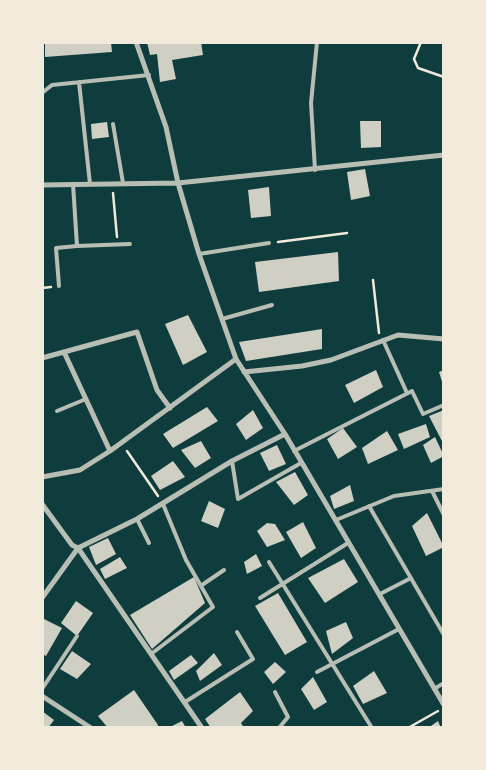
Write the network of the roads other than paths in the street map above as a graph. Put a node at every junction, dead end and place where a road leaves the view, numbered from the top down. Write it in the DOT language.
graph roads {
  1 [pos="136,42"];
  2 [pos="316,42"];
  3 [pos="149,75"];
  4 [pos="79,82"];
  5 [pos="42,93"];
  6 [pos="113,124"];
  7 [pos="444,155"];
  8 [pos="315,170"];
  9 [pos="178,182"];
  10 [pos="123,183"];
  11 [pos="74,184"];
  12 [pos="90,184"];
  13 [pos="42,185"];
  14 [pos="269,243"];
  15 [pos="130,244"];
  16 [pos="77,246"];
  17 [pos="199,254"];
  18 [pos="59,286"];
  19 [pos="272,305"];
  20 [pos="222,319"];
  21 [pos="444,339"];
  22 [pos="381,340"];
  23 [pos="64,352"];
  24 [pos="42,358"];
  25 [pos="236,359"];
  26 [pos="244,372"];
  27 [pos="407,393"];
  28 [pos="86,399"];
  29 [pos="444,405"];
  30 [pos="170,408"];
  31 [pos="57,411"];
  32 [pos="285,434"];
  33 [pos="110,451"];
  34 [pos="294,451"];
  35 [pos="232,461"];
  36 [pos="301,463"];
  37 [pos="42,477"];
  38 [pos="444,489"];
  39 [pos="432,491"];
  40 [pos="42,504"];
  41 [pos="163,504"];
  42 [pos="370,506"];
  43 [pos="444,515"];
  44 [pos="137,519"];
  45 [pos="336,520"];
  46 [pos="348,542"];
  47 [pos="149,543"];
  48 [pos="78,548"];
  49 [pos="269,562"];
  50 [pos="224,570"];
  51 [pos="411,578"];
  52 [pos="202,585"];
  53 [pos="282,586"];
  54 [pos="380,594"];
  55 [pos="42,598"];
  56 [pos="260,598"];
  57 [pos="399,629"];
  58 [pos="237,632"];
  59 [pos="444,635"];
  60 [pos="76,636"];
  61 [pos="151,654"];
  62 [pos="333,664"];
  63 [pos="317,672"];
  64 [pos="444,683"];
  65 [pos="42,689"];
  66 [pos="434,689"];
  67 [pos="275,692"];
  68 [pos="42,696"];
  69 [pos="185,702"];
  70 [pos="444,706"];
  71 [pos="90,728"];
  72 [pos="202,728"];
  73 [pos="279,728"];
  74 [pos="372,728"];
  1 -- 3 [label="street"];
  2 -- 8 [label="lane"];
  3 -- 4 [label="lane"];
  3 -- 9 [label="street"];
  4 -- 5 [label="lane"];
  4 -- 12 [label="lane"];
  6 -- 10 [label="lane"];
  7 -- 8 [label="street"];
  8 -- 9 [label="street"];
  9 -- 10 [label="street"];
  9 -- 17 [label="street"];
  10 -- 12 [label="street"];
  11 -- 12 [label="street"];
  11 -- 13 [label="street"];
  11 -- 16 [label="lane"];
  14 -- 17 [label="lane"];
  15 -- 16 [label="lane"];
  16 -- 18 [label="lane"];
  17 -- 20 [label="street"];
  19 -- 20 [label="lane"];
  20 -- 25 [label="street"];
  21 -- 22 [label="street"];
  22 -- 26 [label="street"];
  22 -- 27 [label="lane"];
  23 -- 24 [label="street"];
  23 -- 28 [label="street"];
  23 -- 30 [label="street"];
  25 -- 26 [label="street"];
  25 -- 30 [label="street"];
  26 -- 32 [label="street"];
  27 -- 29 [label="lane"];
  27 -- 34 [label="lane"];
  28 -- 31 [label="lane"];
  28 -- 33 [label="street"];
  30 -- 33 [label="street"];
  32 -- 34 [label="street"];
  32 -- 35 [label="street"];
  33 -- 37 [label="street"];
  34 -- 36 [label="street"];
  35 -- 36 [label="lane"];
  35 -- 41 [label="street"];
  36 -- 45 [label="street"];
  38 -- 39 [label="lane"];
  39 -- 42 [label="lane"];
  39 -- 43 [label="lane"];
  40 -- 48 [label="street"];
  41 -- 44 [label="street"];
  41 -- 52 [label="lane"];
  42 -- 45 [label="lane"];
  42 -- 51 [label="lane"];
  44 -- 47 [label="lane"];
  44 -- 48 [label="street"];
  45 -- 46 [label="street"];
  46 -- 53 [label="lane"];
  46 -- 54 [label="street"];
  48 -- 55 [label="street"];
  48 -- 61 [label="street"];
  49 -- 53 [label="lane"];
  50 -- 52 [label="lane"];
  51 -- 54 [label="lane"];
  51 -- 59 [label="lane"];
  52 -- 61 [label="lane"];
  53 -- 56 [label="lane"];
  53 -- 62 [label="lane"];
  54 -- 57 [label="street"];
  57 -- 62 [label="lane"];
  57 -- 66 [label="street"];
  58 -- 69 [label="lane"];
  60 -- 65 [label="lane"];
  61 -- 69 [label="street"];
  62 -- 63 [label="lane"];
  62 -- 74 [label="lane"];
  64 -- 66 [label="lane"];
  66 -- 70 [label="street"];
  67 -- 73 [label="lane"];
  68 -- 71 [label="street"];
  69 -- 72 [label="street"];
}
